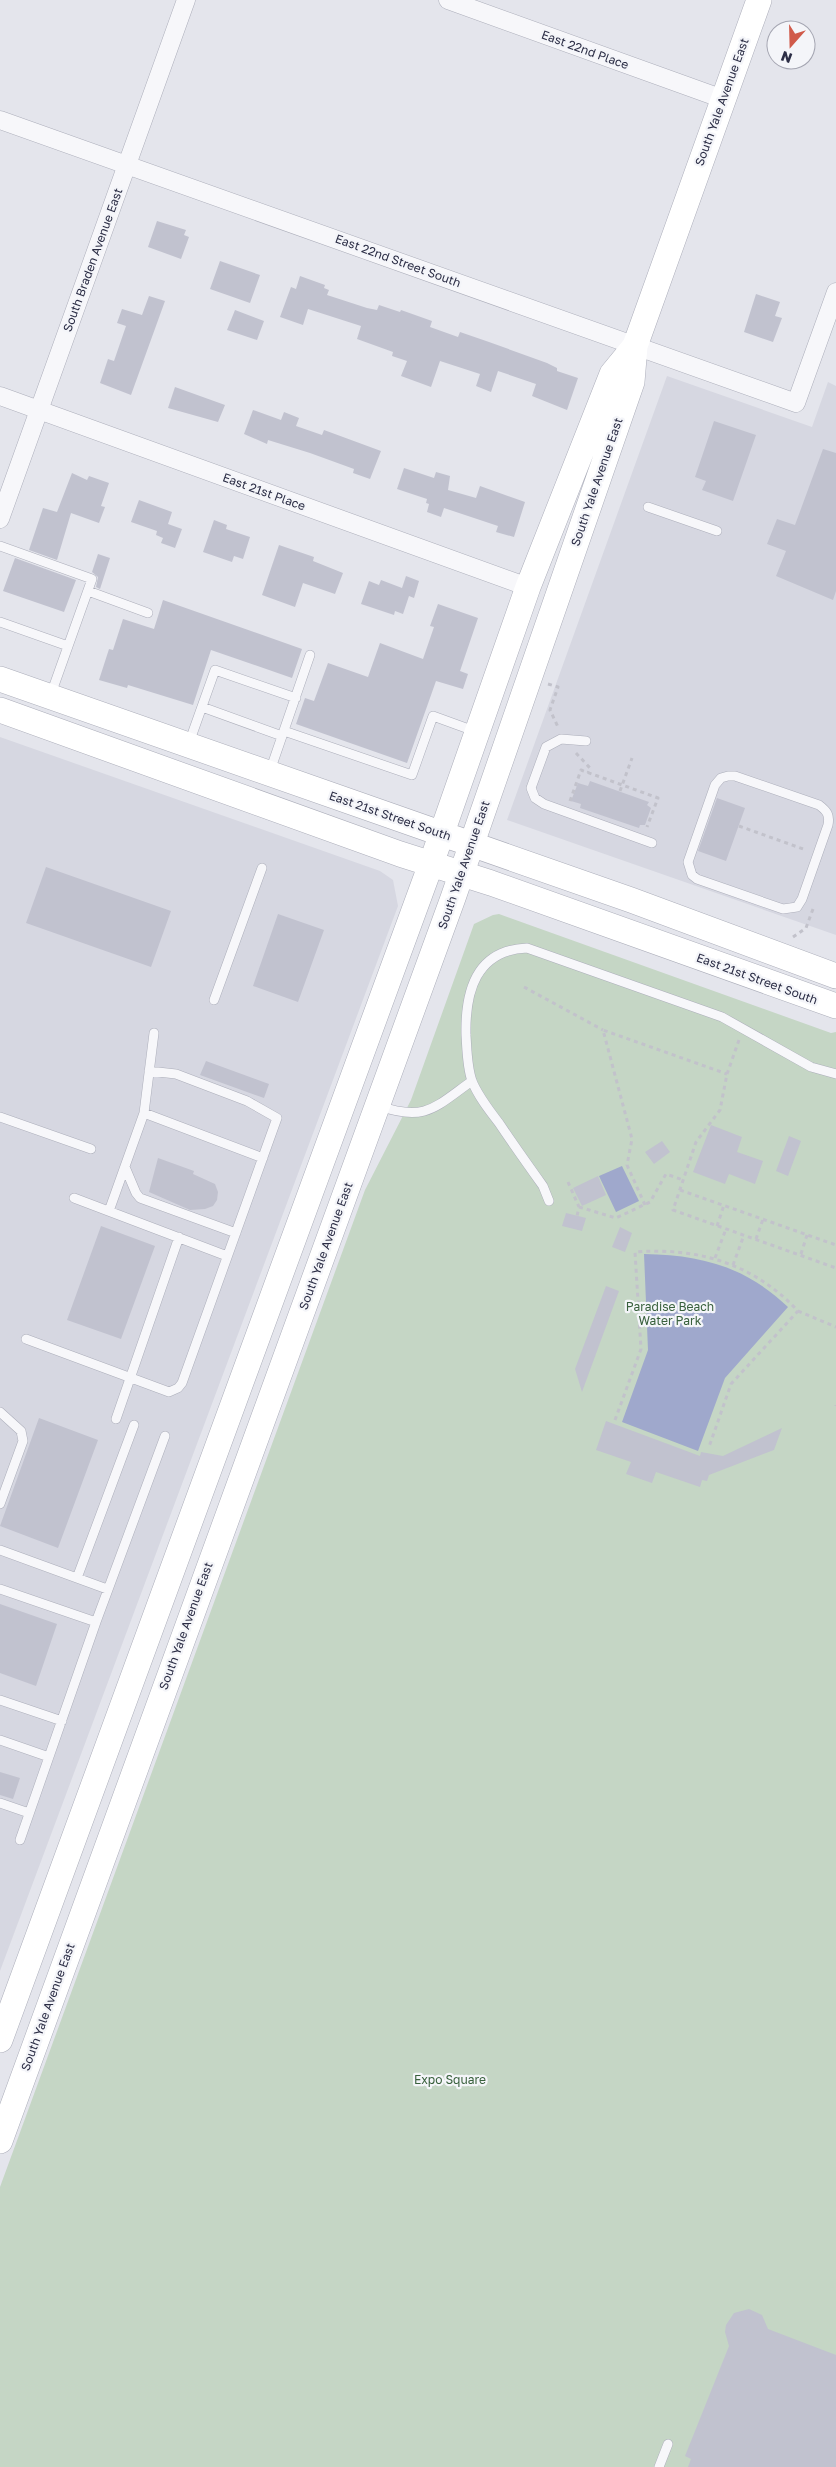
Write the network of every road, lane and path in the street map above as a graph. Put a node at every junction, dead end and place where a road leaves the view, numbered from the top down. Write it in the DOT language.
graph roads {
  1 [pos="186,0"];
  2 [pos="448,0"];
  3 [pos="758,0"];
  4 [pos="723,99"];
  5 [pos="0,120"];
  6 [pos="128,165"];
  7 [pos="836,292"];
  8 [pos="635,346"];
  9 [pos="0,396"];
  10 [pos="39,410"];
  11 [pos="648,507"];
  12 [pos="0,519"];
  13 [pos="717,531"];
  14 [pos="0,546"];
  15 [pos="528,587"];
  16 [pos="88,591"];
  17 [pos="148,613"];
  18 [pos="0,622"];
  19 [pos="68,646"];
  20 [pos="310,655"];
  21 [pos="0,679"];
  22 [pos="50,696"];
  23 [pos="296,698"];
  24 [pos="202,707"];
  25 [pos="0,710"];
  26 [pos="478,732"];
  27 [pos="283,733"];
  28 [pos="586,741"];
  29 [pos="188,745"];
  30 [pos="632,758"];
  31 [pos="269,774"];
  32 [pos="622,785"];
  33 [pos="620,791"];
  34 [pos="575,804"];
  35 [pos="739,826"];
  36 [pos="442,834"];
  37 [pos="642,840"];
  38 [pos="652,843"];
  39 [pos="471,844"];
  40 [pos="818,854"];
  41 [pos="431,864"];
  42 [pos="262,868"];
  43 [pos="461,873"];
  44 [pos="836,976"];
  45 [pos="524,987"];
  46 [pos="214,1000"];
  47 [pos="836,1006"];
  48 [pos="603,1030"];
  49 [pos="154,1033"];
  50 [pos="739,1040"];
  51 [pos="149,1071"];
  52 [pos="727,1074"];
  53 [pos="836,1074"];
  54 [pos="472,1081"];
  55 [pos="377,1105"];
  56 [pos="144,1113"];
  57 [pos="0,1117"];
  58 [pos="91,1149"];
  59 [pos="263,1158"];
  60 [pos="125,1167"];
  61 [pos="683,1180"];
  62 [pos="568,1182"];
  63 [pos="680,1190"];
  64 [pos="74,1198"];
  65 [pos="549,1201"];
  66 [pos="645,1205"];
  67 [pos="724,1205"];
  68 [pos="579,1208"];
  69 [pos="109,1211"];
  70 [pos="576,1216"];
  71 [pos="762,1219"];
  72 [pos="717,1226"];
  73 [pos="726,1228"];
  74 [pos="236,1233"];
  75 [pos="744,1235"];
  76 [pos="807,1235"];
  77 [pos="179,1238"];
  78 [pos="756,1239"];
  79 [pos="836,1245"];
  80 [pos="800,1254"];
  81 [pos="227,1256"];
  82 [pos="715,1258"];
  83 [pos="734,1265"];
  84 [pos="836,1266"];
  85 [pos="798,1311"];
  86 [pos="836,1327"];
  87 [pos="26,1339"];
  88 [pos="130,1377"];
  89 [pos="0,1412"];
  90 [pos="116,1418"];
  91 [pos="615,1420"];
  92 [pos="134,1425"];
  93 [pos="164,1436"];
  94 [pos="709,1447"];
  95 [pos="212,1461"];
  96 [pos="243,1472"];
  97 [pos="0,1504"];
  98 [pos="0,1550"];
  99 [pos="77,1578"];
  100 [pos="0,1589"];
  101 [pos="107,1589"];
  102 [pos="96,1622"];
  103 [pos="130,1686"];
  104 [pos="160,1697"];
  105 [pos="0,1700"];
  106 [pos="62,1721"];
  107 [pos="0,1740"];
  108 [pos="49,1757"];
  109 [pos="0,1803"];
  110 [pos="29,1813"];
  111 [pos="20,1840"];
  112 [pos="67,1857"];
  113 [pos="98,1868"];
  114 [pos="0,2040"];
  115 [pos="9,2086"];
  116 [pos="0,2141"];
  117 [pos="668,2444"];
  118 [pos="659,2467"];
  1 -- 6 [label="street, South Braden Avenue East"];
  2 -- 4 [label="street, East 22nd Place"];
  3 -- 4 [label="main road, South Yale Avenue East"];
  4 -- 8 [label="main road, South Yale Avenue East"];
  5 -- 6 [label="street, East 22nd Street South"];
  6 -- 8 [label="street, East 22nd Street South"];
  6 -- 10 [label="street, South Braden Avenue East"];
  7 -- 8 [label="street, East 22nd Street South"];
  8 -- 15 [label="main road, South Yale Avenue East"];
  8 -- 39 [label="main road, South Yale Avenue East"];
  9 -- 10 [label="street, East 21st Place"];
  10 -- 12 [label="street, South Braden Avenue East"];
  10 -- 15 [label="street, East 21st Place"];
  11 -- 13 [label="lane"];
  14 -- 16 [label="lane"];
  15 -- 26 [label="main road, South Yale Avenue East"];
  16 -- 17 [label="lane"];
  16 -- 19 [label="lane"];
  18 -- 19 [label="lane"];
  19 -- 22 [label="lane"];
  20 -- 23 [label="lane"];
  21 -- 22 [label="main road, East 21st Street South"];
  22 -- 29 [label="main road, East 21st Street South"];
  23 -- 24 [label="lane"];
  23 -- 27 [label="lane"];
  24 -- 27 [label="lane"];
  24 -- 29 [label="lane"];
  25 -- 41 [label="main road, East 21st Street South"];
  26 -- 27 [label="lane"];
  26 -- 36 [label="main road, South Yale Avenue East"];
  27 -- 31 [label="lane"];
  28 -- 37 [label="lane"];
  29 -- 31 [label="main road, East 21st Street South"];
  30 -- 32 [label="path"];
  31 -- 36 [label="main road, East 21st Street South"];
  32 -- 33 [label="path"];
  32 -- 34 [label="path"];
  32 -- 37 [label="path"];
  35 -- 40 [label="path"];
  36 -- 39 [label="main road, East 21st Street South"];
  36 -- 41 [label="main road, South Yale Avenue East"];
  37 -- 38 [label="lane"];
  39 -- 43 [label="main road, South Yale Avenue East"];
  39 -- 44 [label="main road, East 21st Street South"];
  40 -- 40 [label="lane"];
  41 -- 43 [label="main road, East 21st Street South"];
  41 -- 95 [label="main road, South Yale Avenue East"];
  42 -- 46 [label="lane"];
  43 -- 47 [label="main road, East 21st Street South"];
  43 -- 55 [label="main road, South Yale Avenue East"];
  45 -- 48 [label="path"];
  48 -- 52 [label="path"];
  48 -- 66 [label="path"];
  49 -- 51 [label="lane"];
  50 -- 52 [label="path"];
  51 -- 56 [label="lane"];
  51 -- 59 [label="lane"];
  52 -- 61 [label="path"];
  53 -- 54 [label="lane"];
  54 -- 55 [label="lane"];
  54 -- 65 [label="lane"];
  55 -- 96 [label="main road, South Yale Avenue East"];
  56 -- 59 [label="lane"];
  56 -- 60 [label="lane"];
  57 -- 58 [label="lane"];
  59 -- 74 [label="lane"];
  60 -- 69 [label="lane"];
  60 -- 74 [label="lane"];
  61 -- 63 [label="path"];
  61 -- 66 [label="path"];
  62 -- 68 [label="path"];
  63 -- 67 [label="path"];
  63 -- 72 [label="path"];
  64 -- 69 [label="lane"];
  66 -- 68 [label="path"];
  67 -- 71 [label="path"];
  67 -- 72 [label="path"];
  68 -- 70 [label="path"];
  69 -- 77 [label="lane"];
  71 -- 76 [label="path"];
  71 -- 78 [label="path"];
  72 -- 73 [label="path"];
  73 -- 75 [label="path"];
  73 -- 82 [label="path"];
  74 -- 81 [label="lane"];
  75 -- 78 [label="path"];
  75 -- 83 [label="path"];
  76 -- 79 [label="path"];
  76 -- 80 [label="path"];
  77 -- 81 [label="lane"];
  77 -- 88 [label="lane"];
  78 -- 80 [label="path"];
  80 -- 84 [label="path"];
  81 -- 88 [label="lane"];
  82 -- 83 [label="path"];
  82 -- 91 [label="path"];
  83 -- 85 [label="path"];
  85 -- 86 [label="path"];
  85 -- 94 [label="path"];
  87 -- 88 [label="lane"];
  88 -- 90 [label="lane"];
  89 -- 97 [label="lane"];
  92 -- 99 [label="lane"];
  93 -- 101 [label="lane"];
  95 -- 96 [label="main road"];
  95 -- 103 [label="main road, South Yale Avenue East"];
  96 -- 104 [label="main road, South Yale Avenue East"];
  98 -- 99 [label="lane"];
  99 -- 101 [label="lane"];
  100 -- 102 [label="lane"];
  101 -- 102 [label="lane"];
  102 -- 106 [label="lane"];
  103 -- 104 [label="main road"];
  103 -- 112 [label="main road, South Yale Avenue East"];
  104 -- 113 [label="main road, South Yale Avenue East"];
  105 -- 106 [label="lane"];
  106 -- 108 [label="lane"];
  107 -- 108 [label="lane"];
  108 -- 110 [label="lane"];
  109 -- 110 [label="lane"];
  110 -- 111 [label="lane"];
  112 -- 113 [label="main road"];
  112 -- 114 [label="main road, South Yale Avenue East"];
  113 -- 115 [label="main road, South Yale Avenue East"];
  115 -- 116 [label="main road, South Yale Avenue East"];
  117 -- 118 [label="lane"];
}
